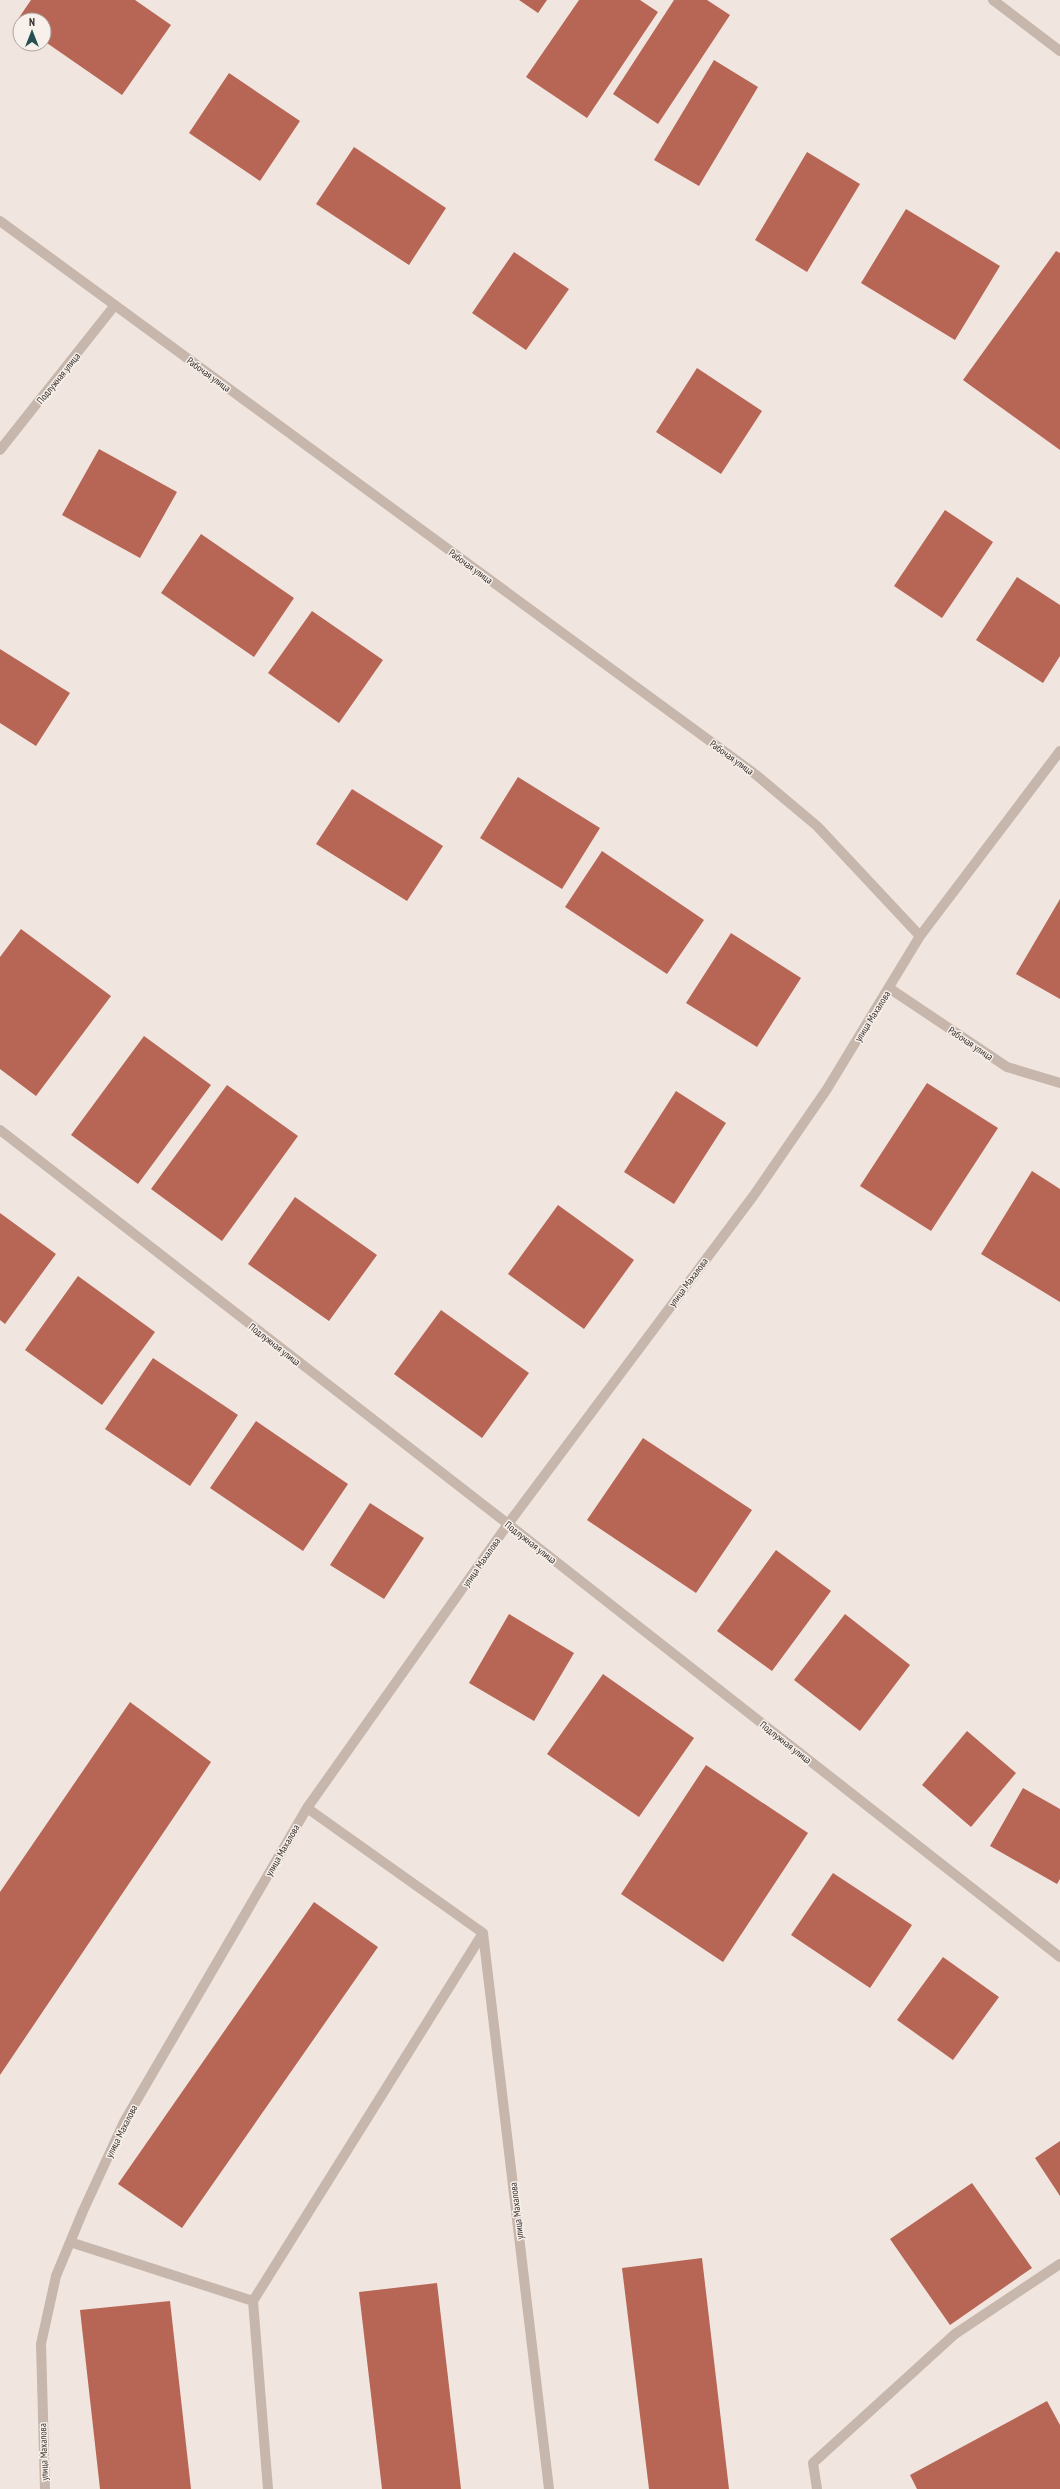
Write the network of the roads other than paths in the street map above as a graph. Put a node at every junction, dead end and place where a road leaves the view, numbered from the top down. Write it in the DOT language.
graph roads {
  1 [pos="993,0"];
  2 [pos="1060,51"];
  3 [pos="0,221"];
  4 [pos="115,305"];
  5 [pos="0,450"];
  6 [pos="1060,751"];
  7 [pos="920,936"];
  8 [pos="889,988"];
  9 [pos="1060,1083"];
  10 [pos="0,1130"];
  11 [pos="508,1524"];
  12 [pos="307,1808"];
  13 [pos="483,1933"];
  14 [pos="1060,1957"];
  15 [pos="70,2242"];
  16 [pos="1060,2264"];
  17 [pos="253,2301"];
  18 [pos="45,2489"];
  19 [pos="268,2489"];
  20 [pos="549,2489"];
  21 [pos="817,2489"];
  1 -- 2 [label="street"];
  3 -- 4 [label="street, Рабочая улица"];
  4 -- 5 [label="street, Подлужная улица"];
  4 -- 7 [label="street, Рабочая улица"];
  6 -- 7 [label="street, улица Махалова"];
  7 -- 8 [label="street, улица Махалова"];
  8 -- 9 [label="street, Рабочая улица"];
  8 -- 11 [label="street, улица Махалова"];
  10 -- 11 [label="street, Подлужная улица"];
  11 -- 12 [label="street, улица Махалова"];
  11 -- 14 [label="street, Подлужная улица"];
  12 -- 13 [label="street"];
  12 -- 15 [label="street, улица Махалова"];
  13 -- 17 [label="street"];
  13 -- 20 [label="street, улица Махалова"];
  15 -- 17 [label="street"];
  15 -- 18 [label="street, улица Махалова"];
  16 -- 21 [label="street"];
  17 -- 19 [label="street"];
}
